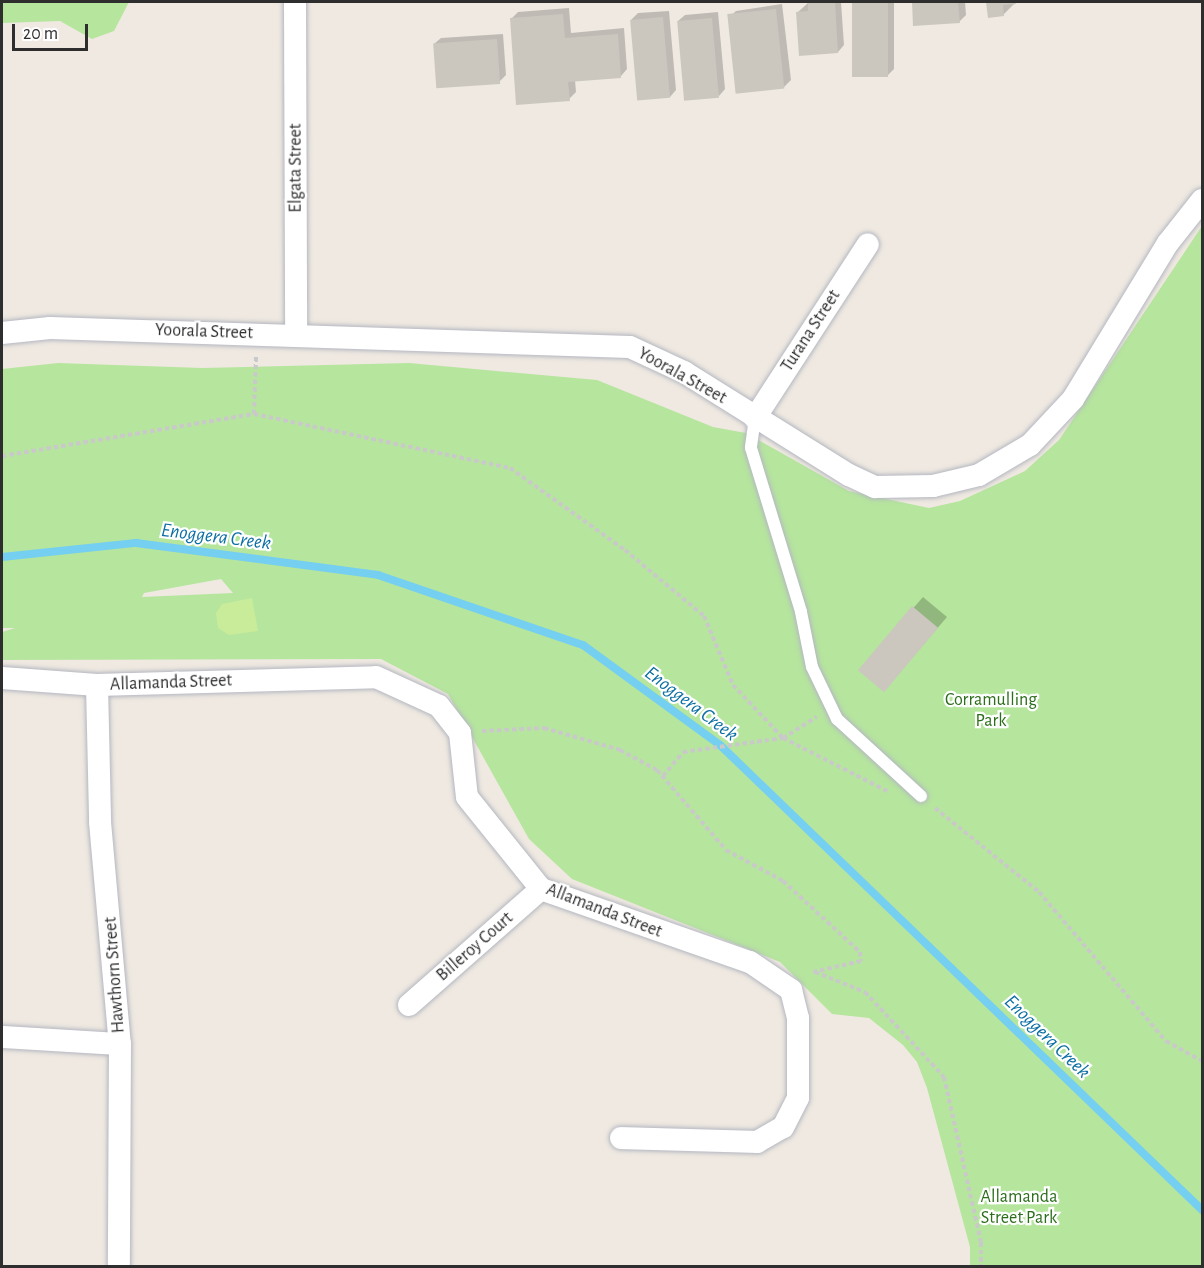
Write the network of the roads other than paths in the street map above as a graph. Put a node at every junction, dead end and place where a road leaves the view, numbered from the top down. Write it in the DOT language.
graph roads {
  1 [pos="295,2"];
  2 [pos="1203,200"];
  3 [pos="868,244"];
  4 [pos="2,333"];
  5 [pos="296,335"];
  6 [pos="754,418"];
  7 [pos="2,678"];
  8 [pos="97,685"];
  9 [pos="921,796"];
  10 [pos="541,889"];
  11 [pos="409,1005"];
  12 [pos="2,1037"];
  13 [pos="120,1044"];
  14 [pos="621,1138"];
  15 [pos="119,1266"];
  1 -- 5 [label="street, Elgata Street"];
  2 -- 6 [label="street, Yoorala Street"];
  3 -- 6 [label="street, Turana Street"];
  4 -- 5 [label="street, Yoorala Street"];
  5 -- 6 [label="street, Yoorala Street"];
  6 -- 9 [label="lane"];
  7 -- 8 [label="street, Allamanda Street"];
  8 -- 10 [label="street, Allamanda Street"];
  8 -- 13 [label="street, Hawthorn Street"];
  10 -- 11 [label="street, Billeroy Court"];
  10 -- 14 [label="street, Allamanda Street"];
  12 -- 13 [label="street"];
  13 -- 15 [label="street, Hawthorn Street"];
}
